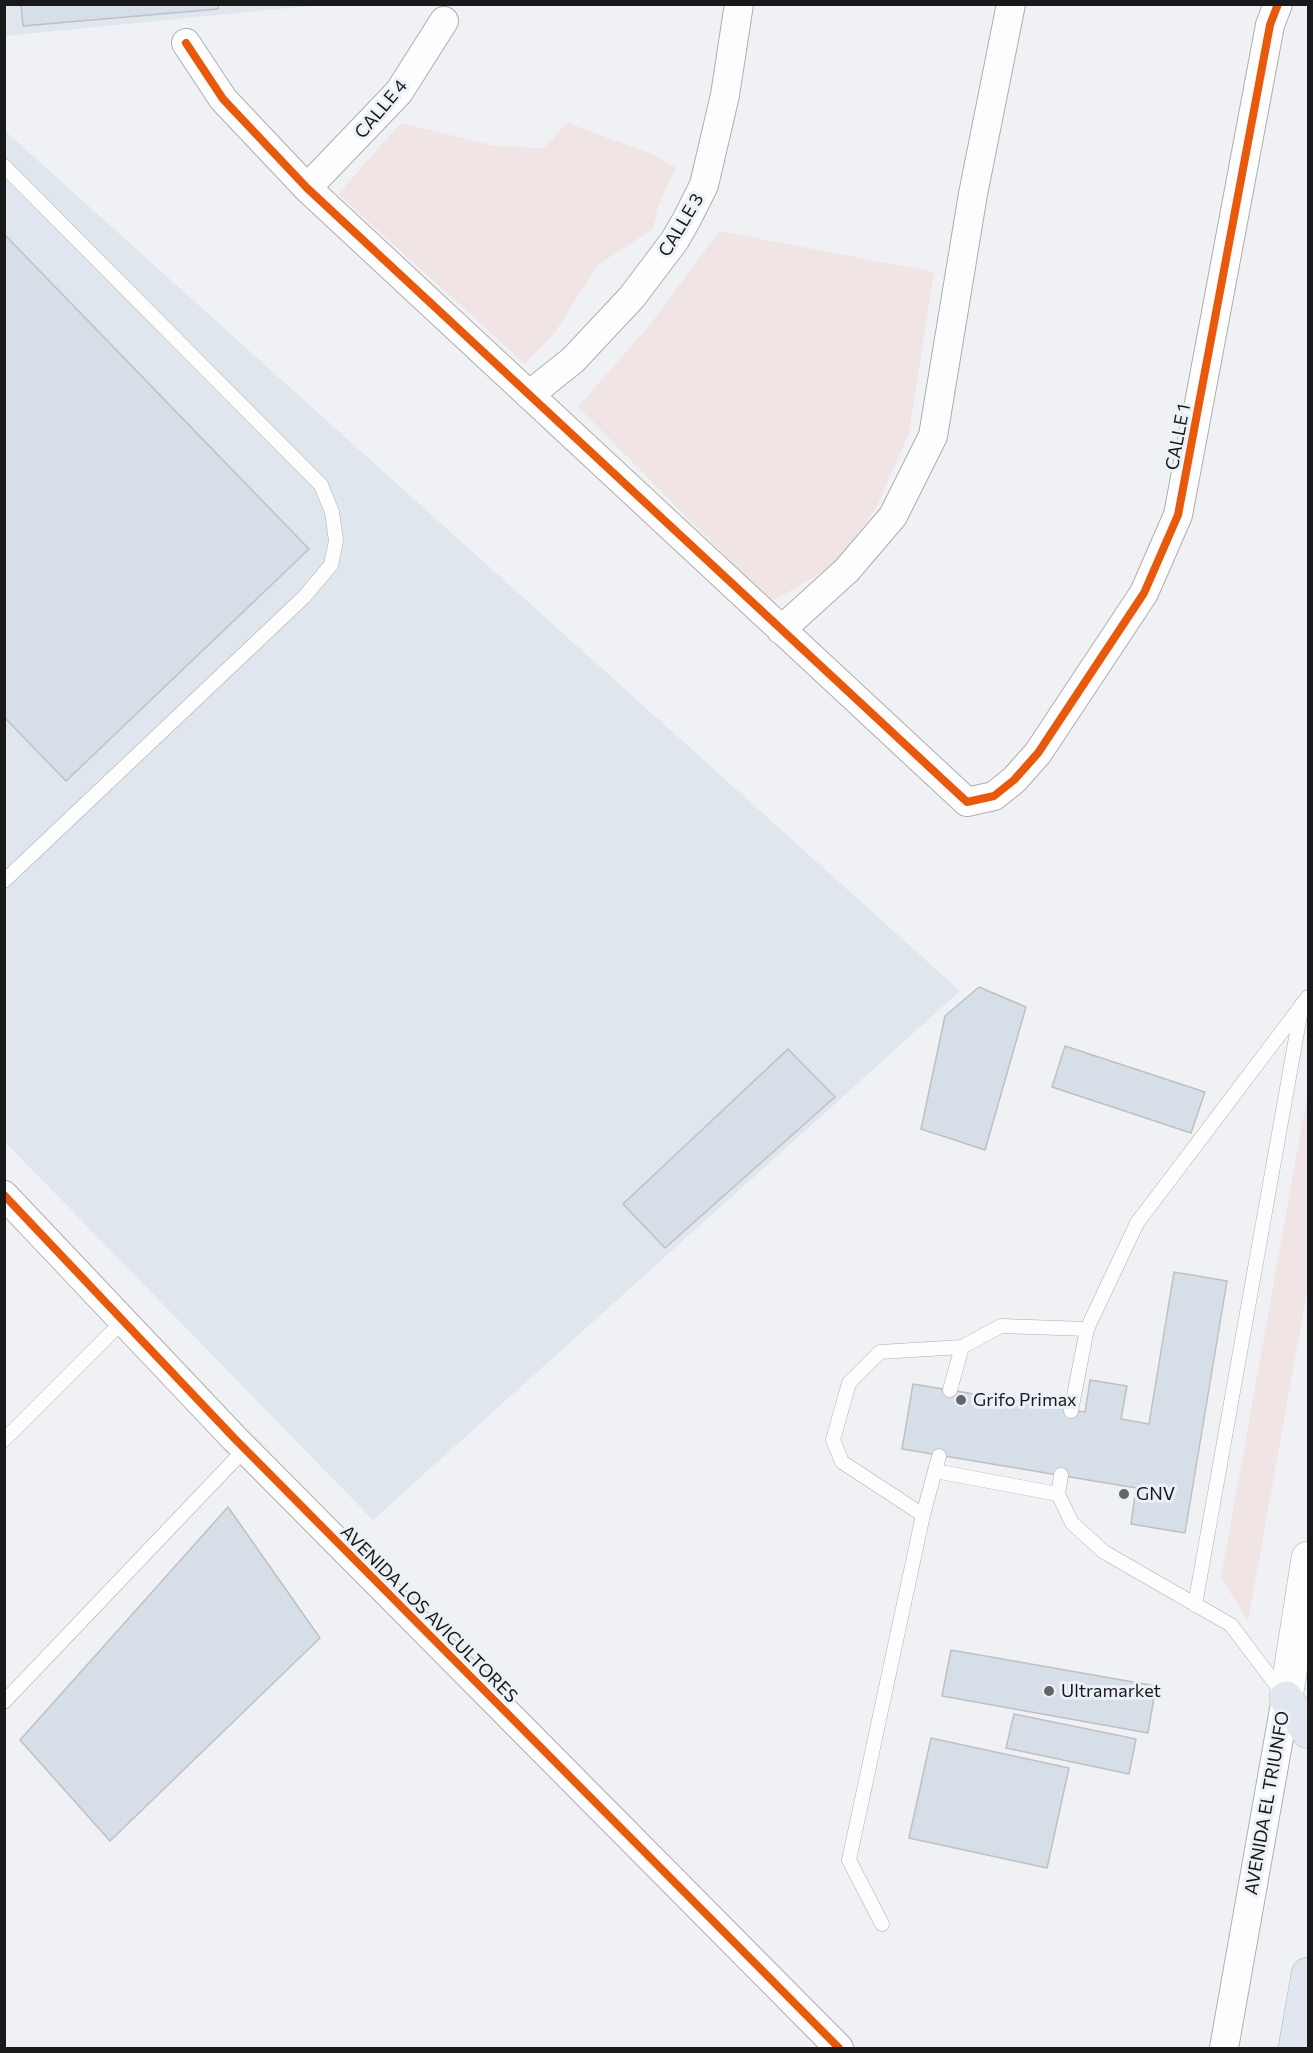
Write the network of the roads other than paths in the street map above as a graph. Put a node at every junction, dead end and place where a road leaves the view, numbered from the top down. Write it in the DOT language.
graph roads {
  1 [pos="739,4"];
  2 [pos="1011,4"];
  3 [pos="1278,4"];
  4 [pos="444,21"];
  5 [pos="186,43"];
  6 [pos="4,166"];
  7 [pos="307,188"];
  8 [pos="529,395"];
  9 [pos="781,630"];
  10 [pos="4,881"];
  11 [pos="1305,1000"];
  12 [pos="4,1195"];
  13 [pos="123,1321"];
  14 [pos="1087,1329"];
  15 [pos="962,1347"];
  16 [pos="950,1390"];
  17 [pos="1071,1411"];
  18 [pos="4,1440"];
  19 [pos="244,1449"];
  20 [pos="939,1456"];
  21 [pos="935,1471"];
  22 [pos="1061,1475"];
  23 [pos="1058,1494"];
  24 [pos="923,1515"];
  25 [pos="1308,1558"];
  26 [pos="1195,1605"];
  27 [pos="1286,1698"];
  28 [pos="4,1702"];
  29 [pos="1308,1732"];
  30 [pos="882,1924"];
  31 [pos="1308,1974"];
  32 [pos="839,2049"];
  33 [pos="1224,2049"];
  34 [pos="1295,2049"];
  1 -- 8 [label="street, CALLE 3"];
  2 -- 9 [label="street"];
  3 -- 9 [label="street, CALLE 1"];
  4 -- 7 [label="street, CALLE 4"];
  5 -- 7 [label="street"];
  6 -- 10 [label="lane"];
  7 -- 8 [label="street"];
  8 -- 9 [label="street"];
  11 -- 14 [label="lane"];
  11 -- 26 [label="lane"];
  12 -- 13 [label="street, AVENIDA LOS AVICULTORES"];
  13 -- 18 [label="lane"];
  13 -- 19 [label="street, AVENIDA LOS AVICULTORES"];
  14 -- 15 [label="lane"];
  14 -- 17 [label="lane"];
  15 -- 16 [label="lane"];
  15 -- 24 [label="lane"];
  19 -- 28 [label="lane"];
  19 -- 32 [label="street, AVENIDA LOS AVICULTORES"];
  20 -- 21 [label="lane"];
  21 -- 23 [label="lane"];
  21 -- 24 [label="lane"];
  22 -- 23 [label="lane"];
  23 -- 26 [label="lane"];
  24 -- 30 [label="lane"];
  25 -- 27 [label="main road, AVENIDA EL TRIUNFO"];
  26 -- 27 [label="lane"];
  27 -- 29 [label="highway"];
  27 -- 33 [label="street, AVENIDA EL TRIUNFO"];
  31 -- 34 [label="highway"];
}
